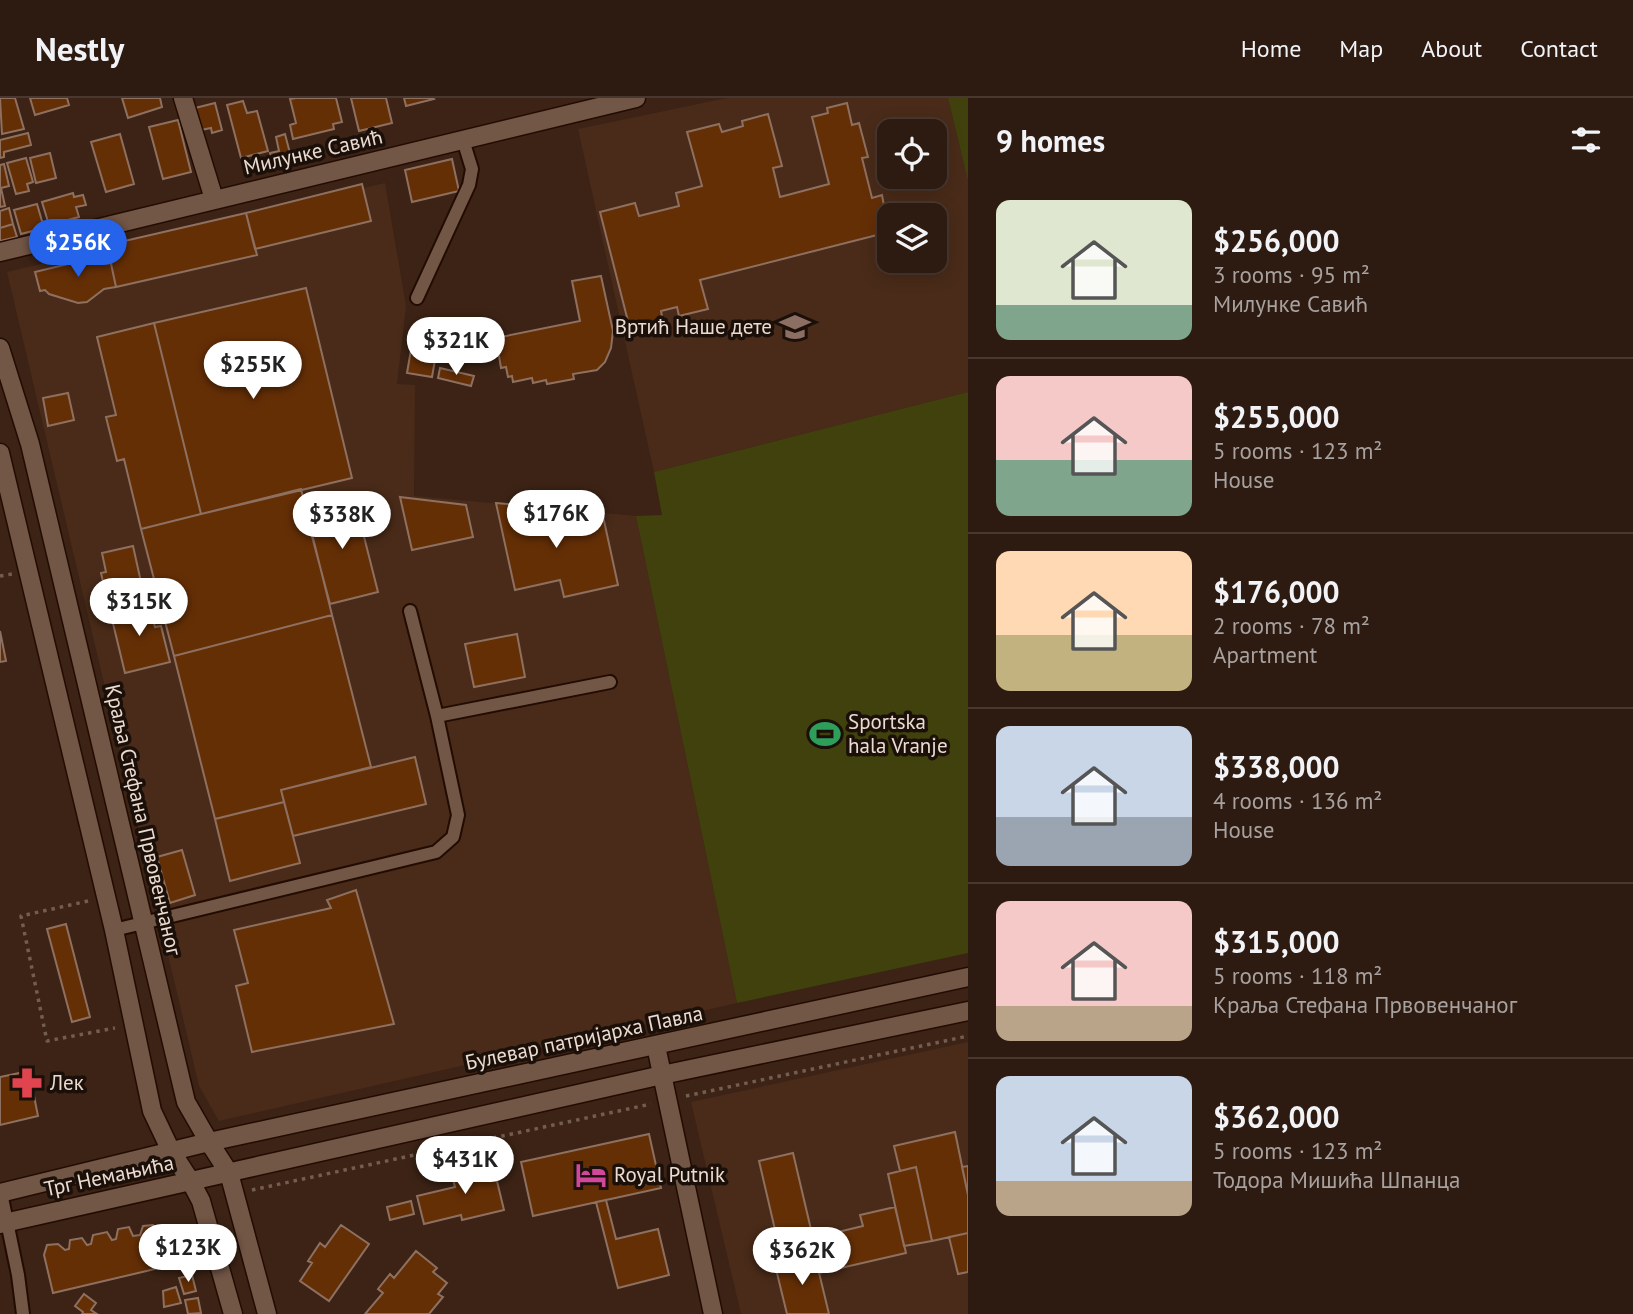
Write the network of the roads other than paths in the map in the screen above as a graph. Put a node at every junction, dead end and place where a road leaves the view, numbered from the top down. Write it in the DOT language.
graph roads {
  1 [pos="183,98"];
  2 [pos="636,98"];
  3 [pos="463,140"];
  4 [pos="214,199"];
  5 [pos="0,252"];
  6 [pos="417,298"];
  7 [pos="0,348"];
  8 [pos="30,443"];
  9 [pos="0,452"];
  10 [pos="410,611"];
  11 [pos="610,682"];
  12 [pos="437,716"];
  13 [pos="144,923"];
  14 [pos="114,930"];
  15 [pos="968,977"];
  16 [pos="968,1011"];
  17 [pos="656,1046"];
  18 [pos="662,1075"];
  19 [pos="209,1142"];
  20 [pos="171,1151"];
  21 [pos="229,1173"];
  22 [pos="191,1182"];
  23 [pos="0,1193"];
  24 [pos="4,1223"];
  25 [pos="23,1314"];
  26 [pos="233,1314"];
  27 [pos="267,1314"];
  28 [pos="713,1314"];
  1 -- 4 [label="street"];
  2 -- 3 [label="street, Милунке Савић"];
  3 -- 4 [label="street, Милунке Савић"];
  3 -- 6 [label="lane"];
  4 -- 5 [label="street, Милунке Савић"];
  7 -- 8 [label="street, Краља Стефана Првовенчаног"];
  8 -- 9 [label="street"];
  8 -- 13 [label="street, Краља Стефана Првовенчаног"];
  9 -- 14 [label="street"];
  10 -- 12 [label="lane"];
  11 -- 12 [label="lane"];
  12 -- 13 [label="lane"];
  13 -- 14 [label="lane"];
  13 -- 19 [label="street, Краља Стефана Првовенчаног"];
  14 -- 20 [label="street"];
  15 -- 17 [label="street, Булевар патријарха Павла"];
  16 -- 18 [label="street"];
  17 -- 18 [label="street"];
  17 -- 19 [label="street, Булевар патријарха Павла"];
  18 -- 21 [label="street"];
  18 -- 28 [label="street"];
  19 -- 20 [label="street, Трг Немањића"];
  19 -- 21 [label="street, Краља Стефана Првовенчаног"];
  20 -- 22 [label="street"];
  20 -- 23 [label="street, Трг Немањића"];
  21 -- 22 [label="street, Трг Немањића"];
  21 -- 27 [label="street, Краља Стефана Првовенчаног"];
  22 -- 24 [label="street, Трг Немањића"];
  22 -- 26 [label="street"];
  23 -- 24 [label="lane"];
  24 -- 25 [label="lane"];
}
